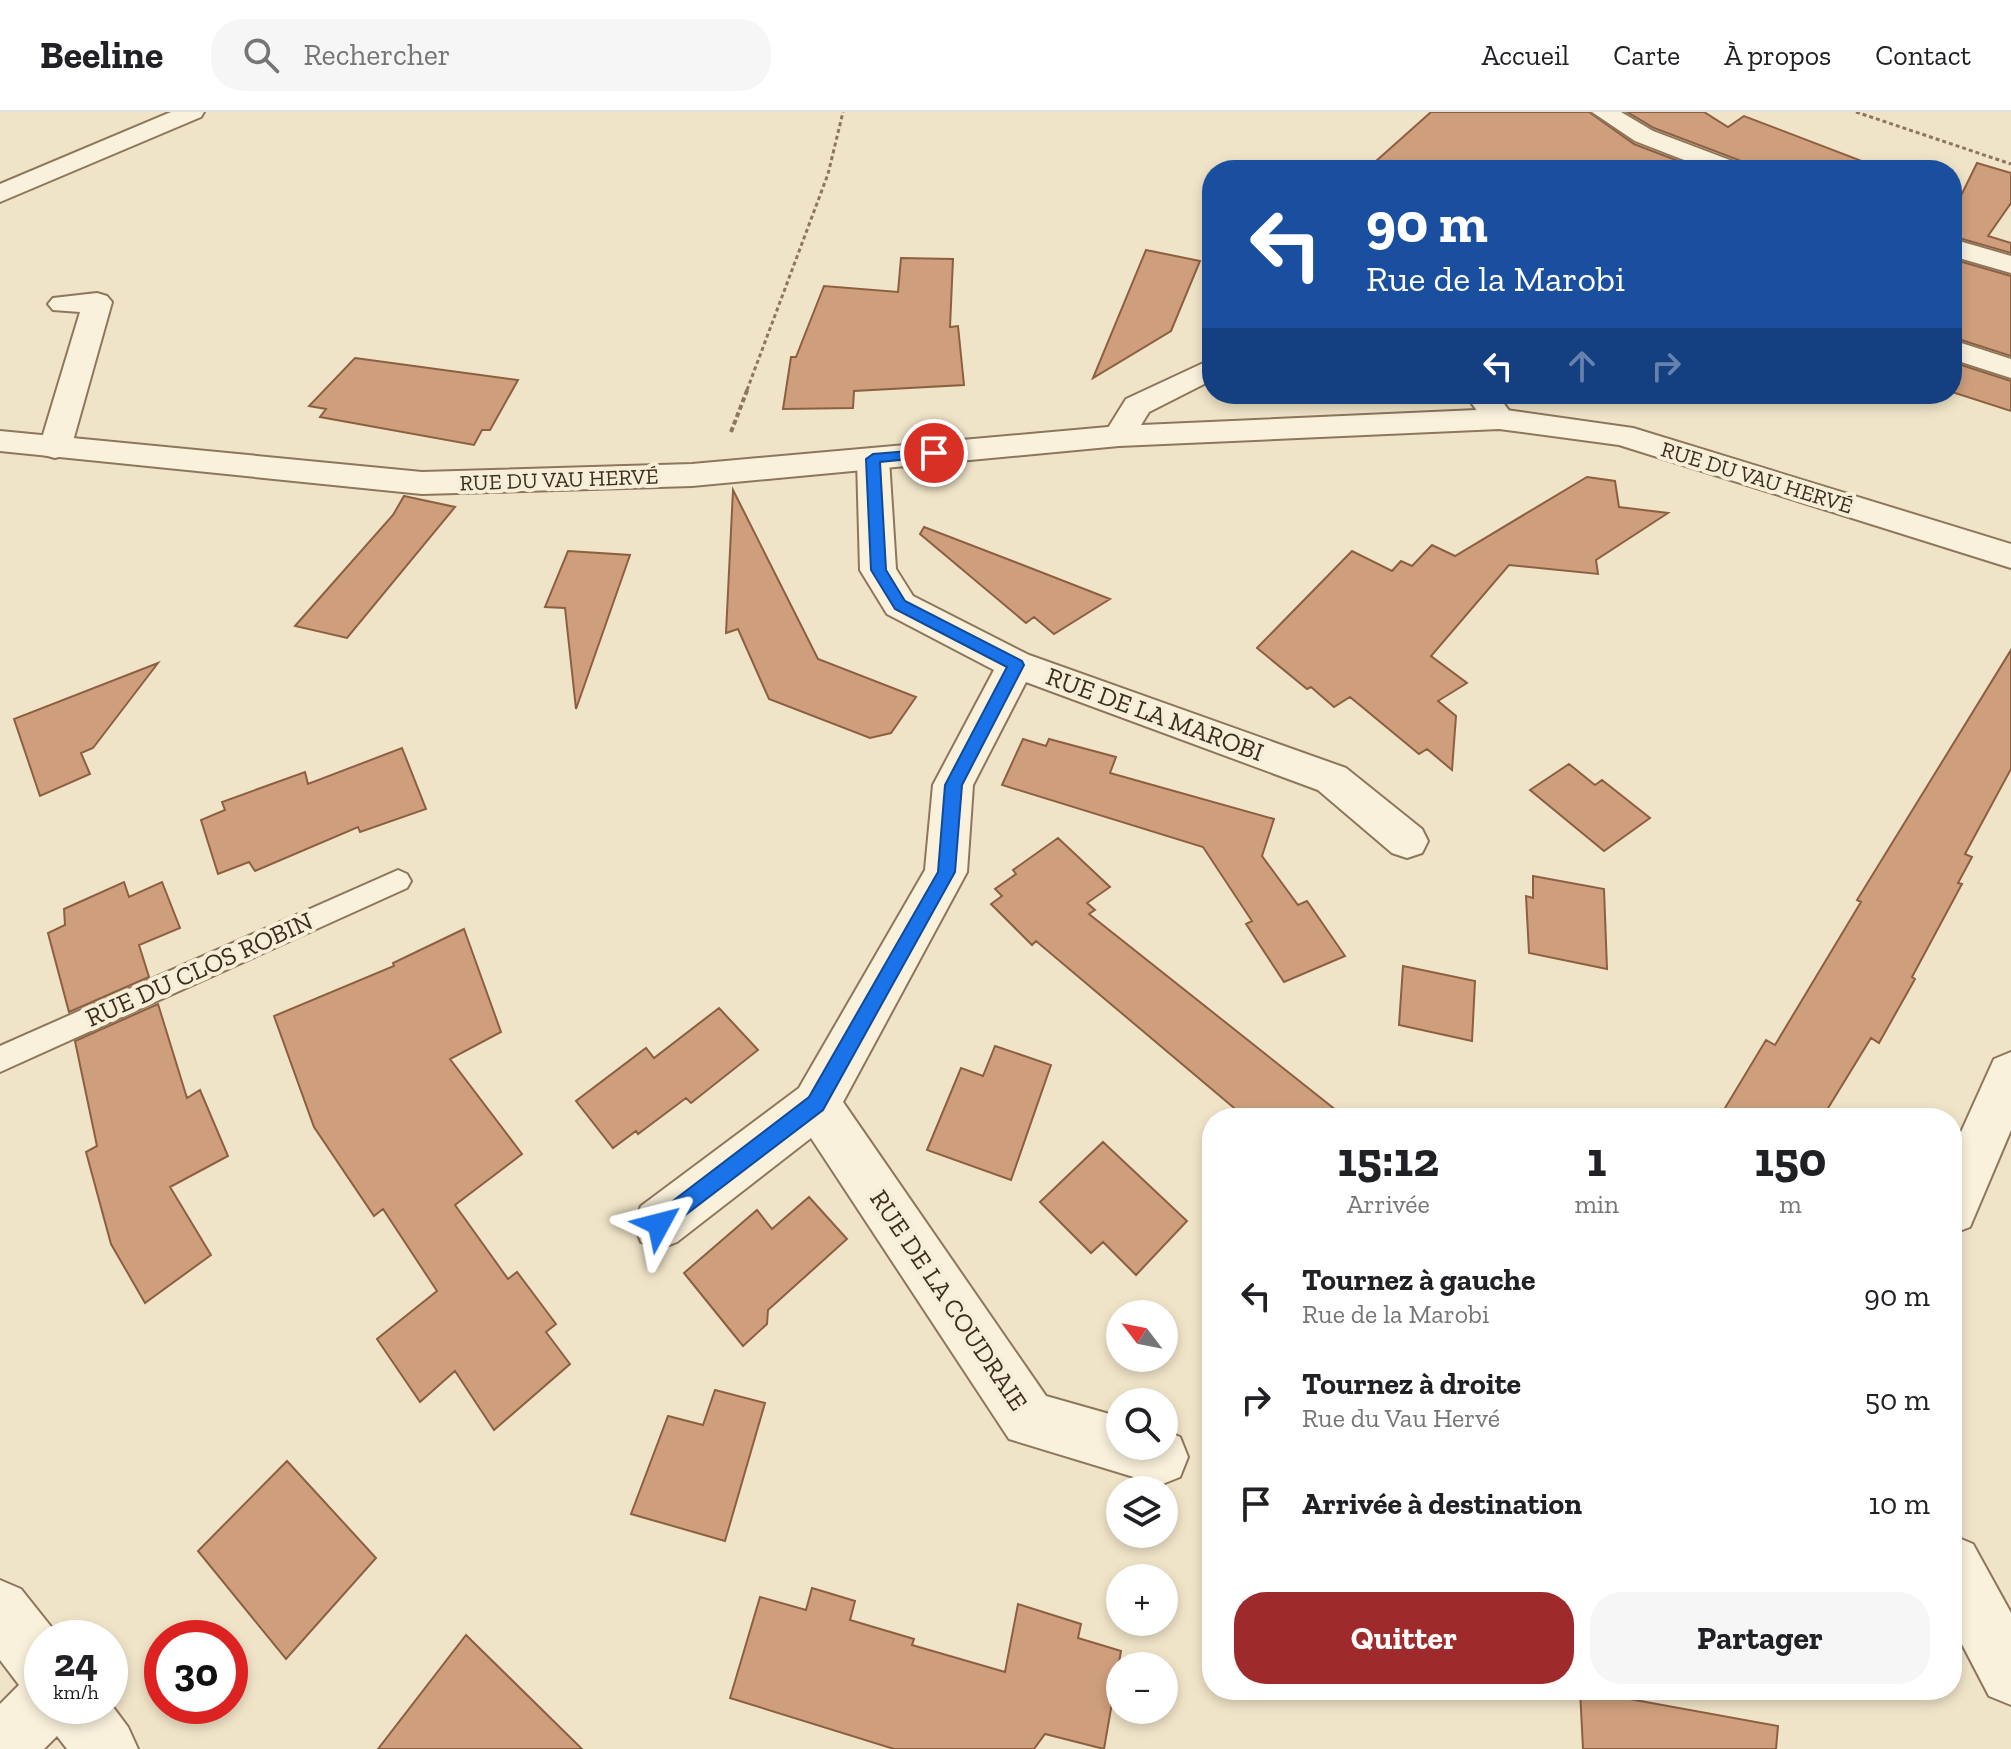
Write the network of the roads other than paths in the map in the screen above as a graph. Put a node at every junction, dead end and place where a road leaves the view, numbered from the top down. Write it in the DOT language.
graph roads {
  1 [pos="192,112"];
  2 [pos="1604,112"];
  3 [pos="1708,160"];
  4 [pos="0,194"];
  5 [pos="1962,250"];
  6 [pos="2011,265"];
  7 [pos="63,304"];
  8 [pos="1962,352"];
  9 [pos="2011,369"];
  10 [pos="1202,373"];
  11 [pos="1490,407"];
  12 [pos="1119,436"];
  13 [pos="0,441"];
  14 [pos="55,448"];
  15 [pos="873,459"];
  16 [pos="2011,556"];
  17 [pos="1016,665"];
  18 [pos="1407,841"];
  19 [pos="398,881"];
  20 [pos="0,1059"];
  21 [pos="2011,1074"];
  22 [pos="816,1104"];
  23 [pos="1962,1186"];
  24 [pos="659,1224"];
  25 [pos="1106,1441"];
  26 [pos="1962,1583"];
  27 [pos="0,1610"];
  28 [pos="24,1641"];
  29 [pos="2011,1674"];
  30 [pos="24,1724"];
  31 [pos="87,1724"];
  32 [pos="0,1749"];
  33 [pos="106,1749"];
  1 -- 4 [label="street"];
  2 -- 3 [label="street"];
  5 -- 6 [label="street"];
  7 -- 14 [label="street"];
  8 -- 9 [label="street"];
  10 -- 12 [label="street"];
  11 -- 12 [label="street, RUE DU VAU HERVÉ"];
  11 -- 16 [label="street, RUE DU VAU HERVÉ"];
  12 -- 15 [label="street, RUE DU VAU HERVÉ"];
  13 -- 14 [label="street, RUE DU VAU HERVÉ"];
  14 -- 15 [label="street, RUE DU VAU HERVÉ"];
  15 -- 17 [label="street, RUE DE LA MAROBI"];
  17 -- 18 [label="street, RUE DE LA MAROBI"];
  17 -- 22 [label="street"];
  19 -- 20 [label="lane, RUE DU CLOS ROBIN"];
  21 -- 23 [label="street"];
  22 -- 24 [label="street"];
  22 -- 25 [label="street, RUE DE LA COUDRAIE"];
  26 -- 29 [label="street"];
  27 -- 28 [label="street"];
  30 -- 32 [label="street"];
  31 -- 33 [label="street"];
}
